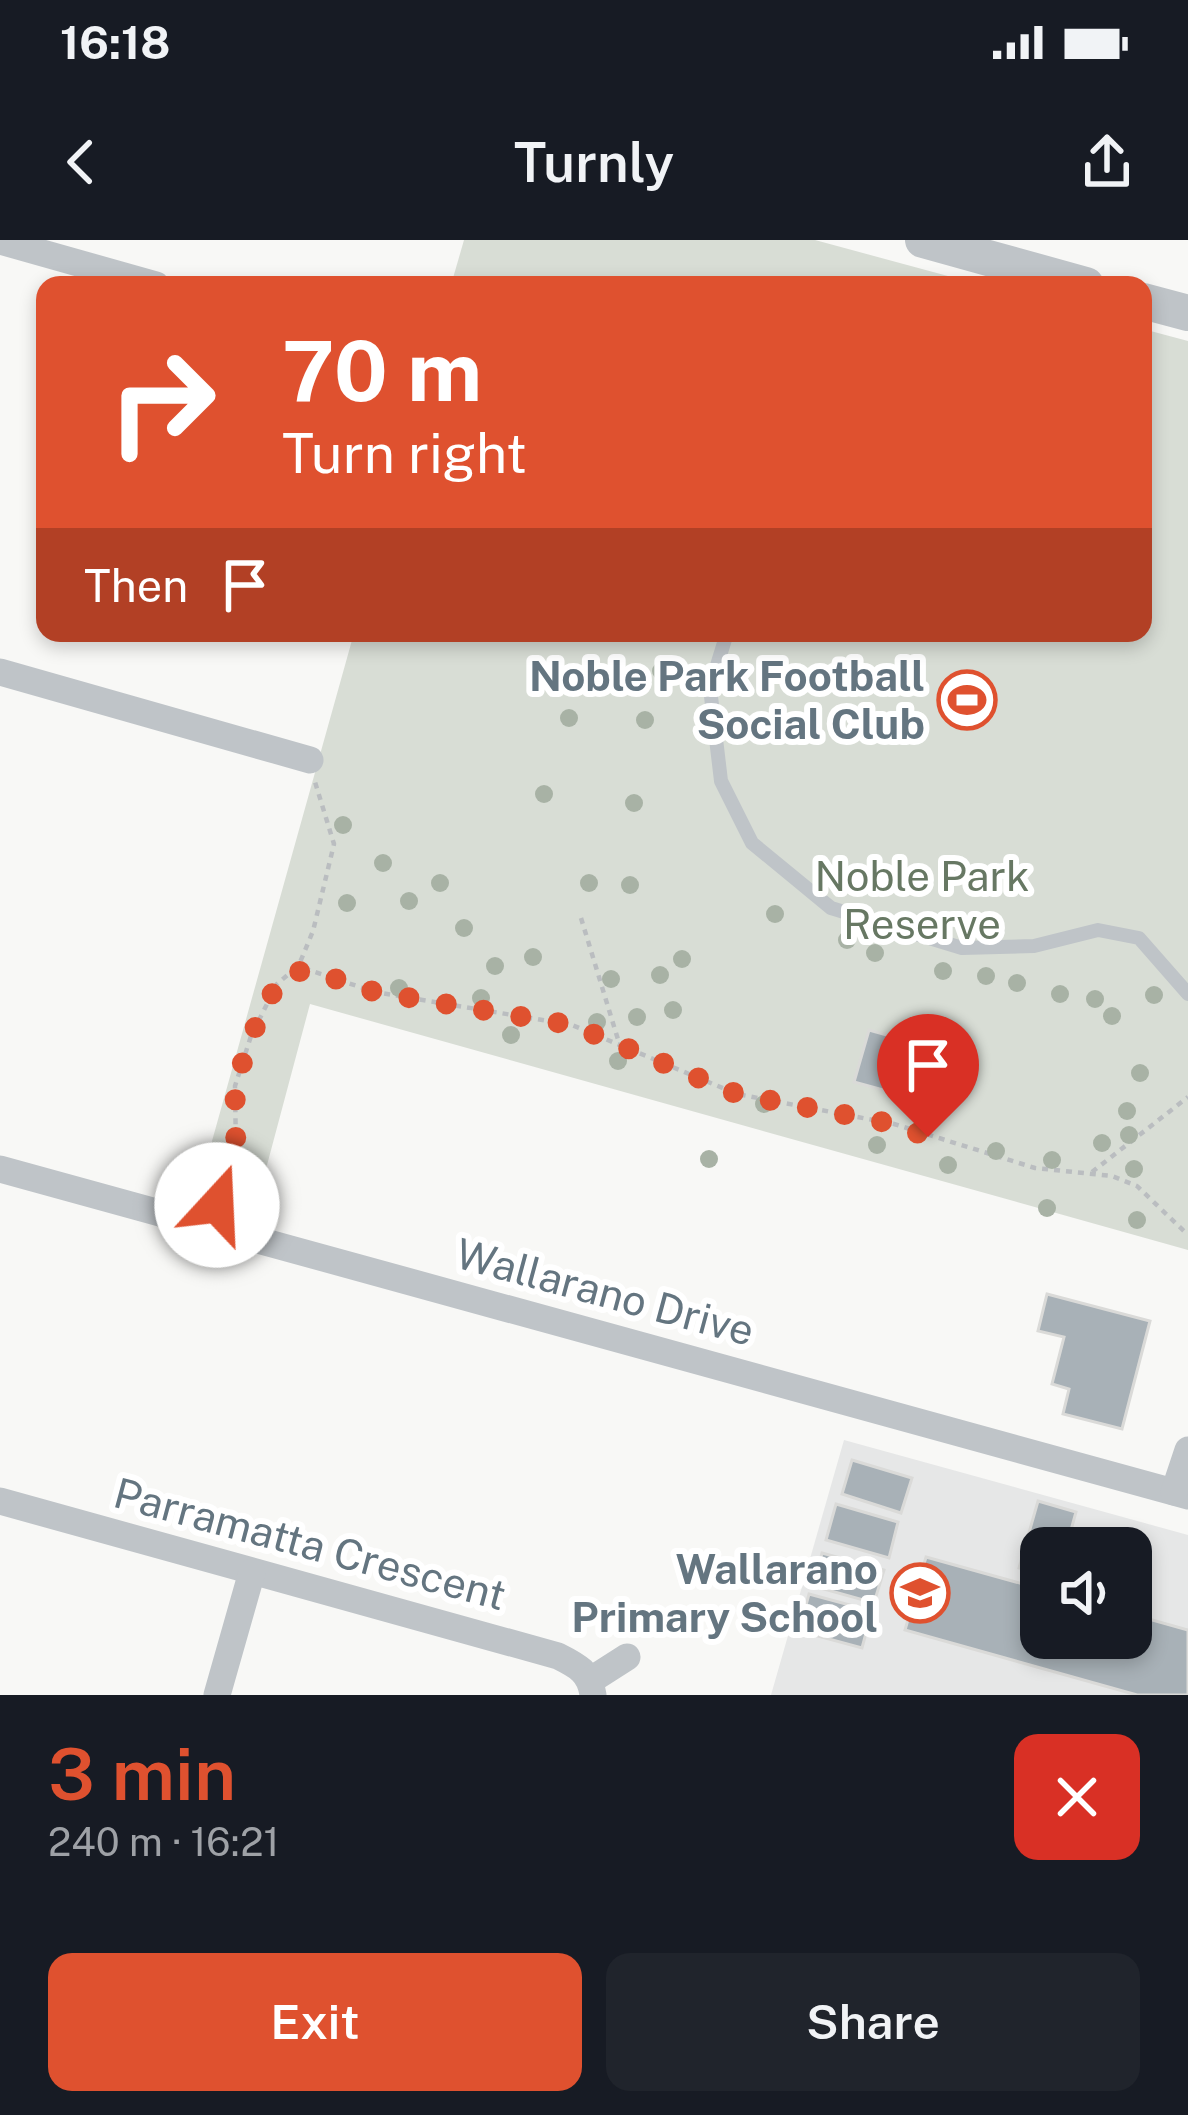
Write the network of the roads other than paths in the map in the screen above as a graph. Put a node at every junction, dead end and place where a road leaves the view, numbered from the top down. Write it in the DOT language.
graph roads {
  1 [pos="923,240"];
  2 [pos="0,242"];
  3 [pos="123,276"];
  4 [pos="1053,276"];
  5 [pos="1152,303"];
  6 [pos="1188,313"];
  7 [pos="724,642"];
  8 [pos="0,672"];
  9 [pos="310,760"];
  10 [pos="1188,994"];
  11 [pos="0,1169"];
  12 [pos="1188,1450"];
  13 [pos="1181,1494"];
  14 [pos="0,1501"];
  15 [pos="252,1572"];
  16 [pos="627,1657"];
  17 [pos="592,1688"];
  18 [pos="217,1695"];
  1 -- 4 [label="street"];
  2 -- 3 [label="street"];
  5 -- 6 [label="street"];
  7 -- 10 [label="lane"];
  8 -- 9 [label="street"];
  11 -- 13 [label="street, Wallarano Drive"];
  12 -- 13 [label="street"];
  14 -- 15 [label="street, Parramatta Crescent"];
  15 -- 17 [label="street, Parramatta Crescent"];
  15 -- 18 [label="street"];
  16 -- 17 [label="street, Parramatta Crescent"];
}
